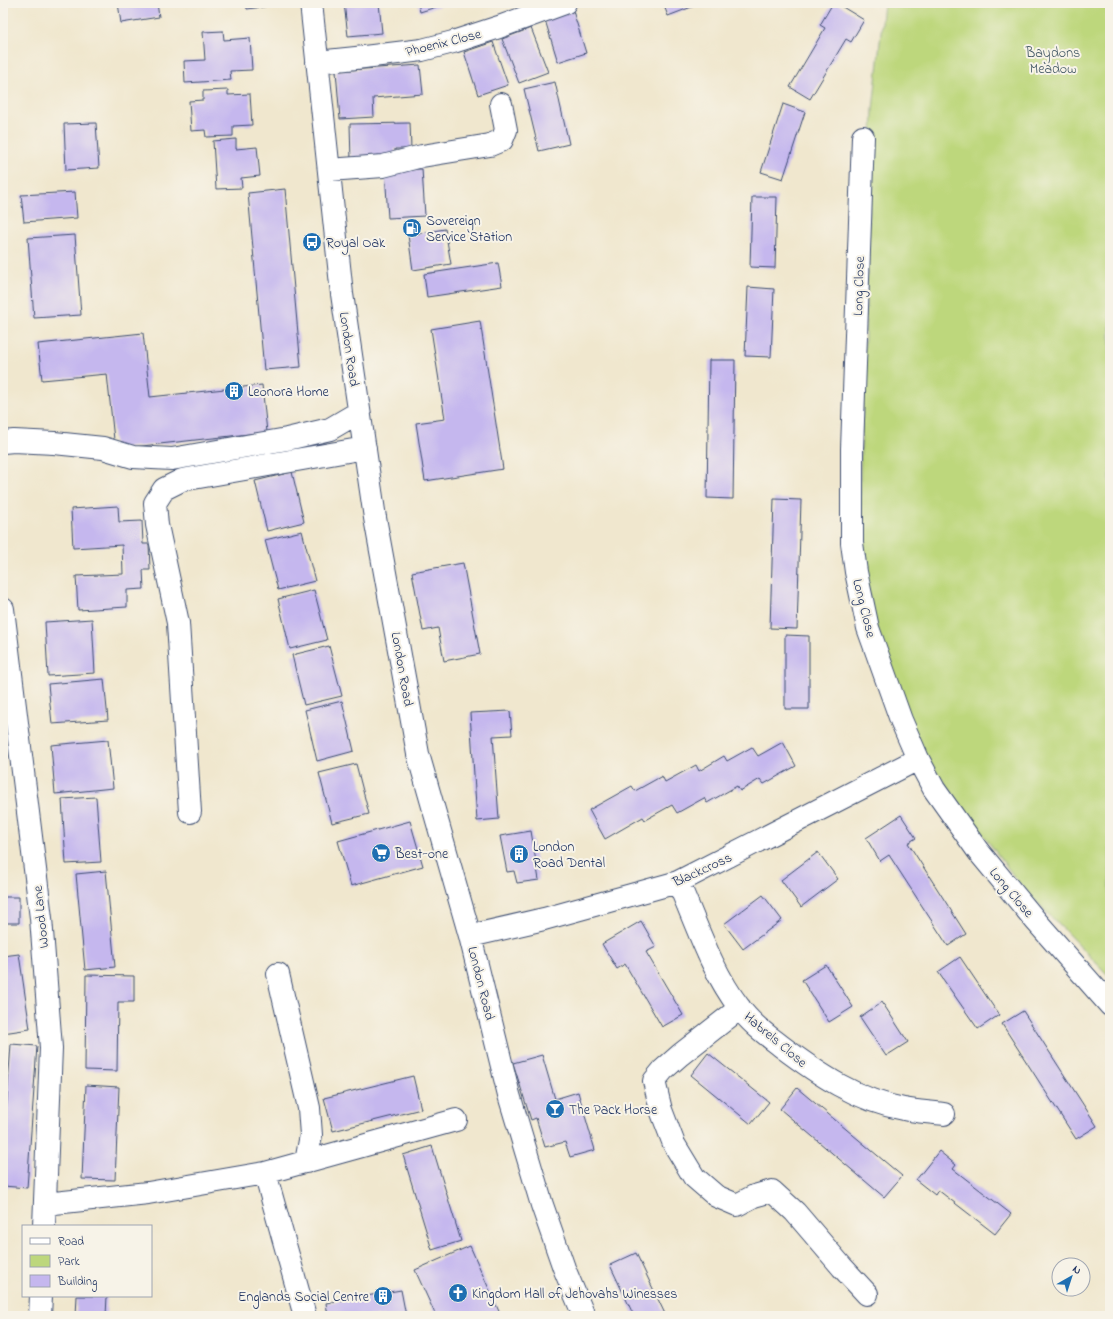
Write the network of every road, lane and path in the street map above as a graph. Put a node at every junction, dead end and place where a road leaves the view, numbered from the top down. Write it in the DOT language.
graph roads {
  1 [pos="311,3"];
  2 [pos="565,3"];
  3 [pos="317,62"];
  4 [pos="501,104"];
  5 [pos="863,137"];
  6 [pos="329,170"];
  7 [pos="359,412"];
  8 [pos="3,442"];
  9 [pos="365,448"];
  10 [pos="3,610"];
  11 [pos="918,759"];
  12 [pos="190,812"];
  13 [pos="678,882"];
  14 [pos="470,936"];
  15 [pos="278,974"];
  16 [pos="1110,1005"];
  17 [pos="740,1008"];
  18 [pos="944,1114"];
  19 [pos="456,1120"];
  20 [pos="306,1162"];
  21 [pos="265,1173"];
  22 [pos="45,1204"];
  23 [pos="44,1225"];
  24 [pos="867,1294"];
  25 [pos="41,1297"];
  26 [pos="40,1316"];
  27 [pos="305,1316"];
  28 [pos="584,1316"];
  1 -- 3 [label="street, London Road"];
  2 -- 3 [label="street, Phoenix Close"];
  3 -- 6 [label="street, London Road"];
  4 -- 6 [label="street"];
  5 -- 11 [label="street, Long Close"];
  6 -- 7 [label="street, London Road"];
  7 -- 8 [label="street"];
  7 -- 9 [label="street, London Road"];
  9 -- 12 [label="street"];
  9 -- 14 [label="street, London Road"];
  10 -- 22 [label="street, Wood Lane"];
  11 -- 13 [label="street, Blackcross"];
  11 -- 16 [label="street, Long Close"];
  13 -- 14 [label="street, Blackcross"];
  13 -- 17 [label="street, Habrels Close"];
  14 -- 28 [label="street, London Road"];
  15 -- 20 [label="street"];
  17 -- 18 [label="street, Habrels Close"];
  17 -- 24 [label="street"];
  19 -- 20 [label="street"];
  20 -- 21 [label="street"];
  21 -- 22 [label="street"];
  21 -- 27 [label="street"];
  22 -- 23 [label="street, Wood Lane"];
  25 -- 26 [label="street"];
}
